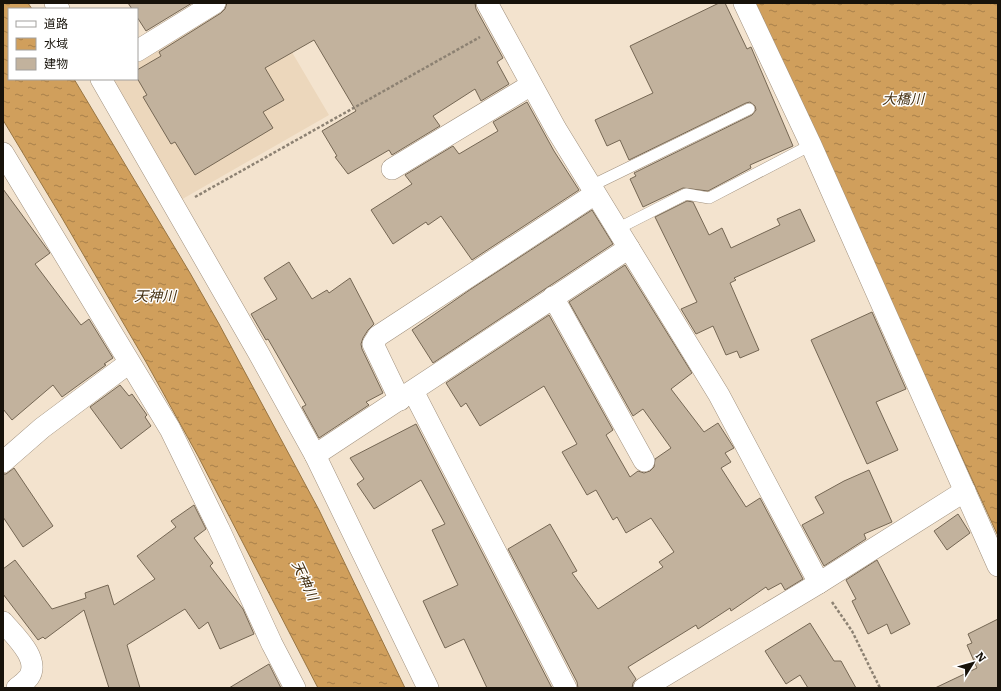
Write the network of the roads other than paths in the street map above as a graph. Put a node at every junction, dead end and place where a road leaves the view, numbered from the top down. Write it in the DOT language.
graph roads {
  1 [pos="215,3"];
  2 [pos="486,3"];
  3 [pos="744,3"];
  4 [pos="138,50"];
  5 [pos="103,80"];
  6 [pos="531,85"];
  7 [pos="749,109"];
  8 [pos="811,145"];
  9 [pos="3,153"];
  10 [pos="392,169"];
  11 [pos="593,190"];
  12 [pos="617,229"];
  13 [pos="629,248"];
  14 [pos="553,297"];
  15 [pos="129,363"];
  16 [pos="407,396"];
  17 [pos="315,455"];
  18 [pos="644,461"];
  19 [pos="3,462"];
  20 [pos="965,491"];
  21 [pos="998,566"];
  22 [pos="819,583"];
  23 [pos="3,622"];
  24 [pos="18,688"];
  25 [pos="295,688"];
  26 [pos="428,688"];
  27 [pos="566,688"];
  28 [pos="644,688"];
  1 -- 4 [label="street"];
  2 -- 6 [label="street"];
  3 -- 8 [label="street"];
  5 -- 17 [label="street"];
  6 -- 10 [label="street"];
  6 -- 11 [label="street"];
  7 -- 11 [label="lane"];
  8 -- 12 [label="lane"];
  8 -- 20 [label="street"];
  9 -- 15 [label="street"];
  11 -- 12 [label="street"];
  11 -- 16 [label="street"];
  12 -- 13 [label="street"];
  13 -- 14 [label="street"];
  13 -- 22 [label="street"];
  14 -- 16 [label="street"];
  14 -- 18 [label="street"];
  15 -- 19 [label="street"];
  15 -- 25 [label="street"];
  16 -- 17 [label="street"];
  16 -- 27 [label="street"];
  17 -- 26 [label="street"];
  20 -- 21 [label="street"];
  20 -- 22 [label="street"];
  22 -- 28 [label="street"];
  23 -- 24 [label="street"];
}
